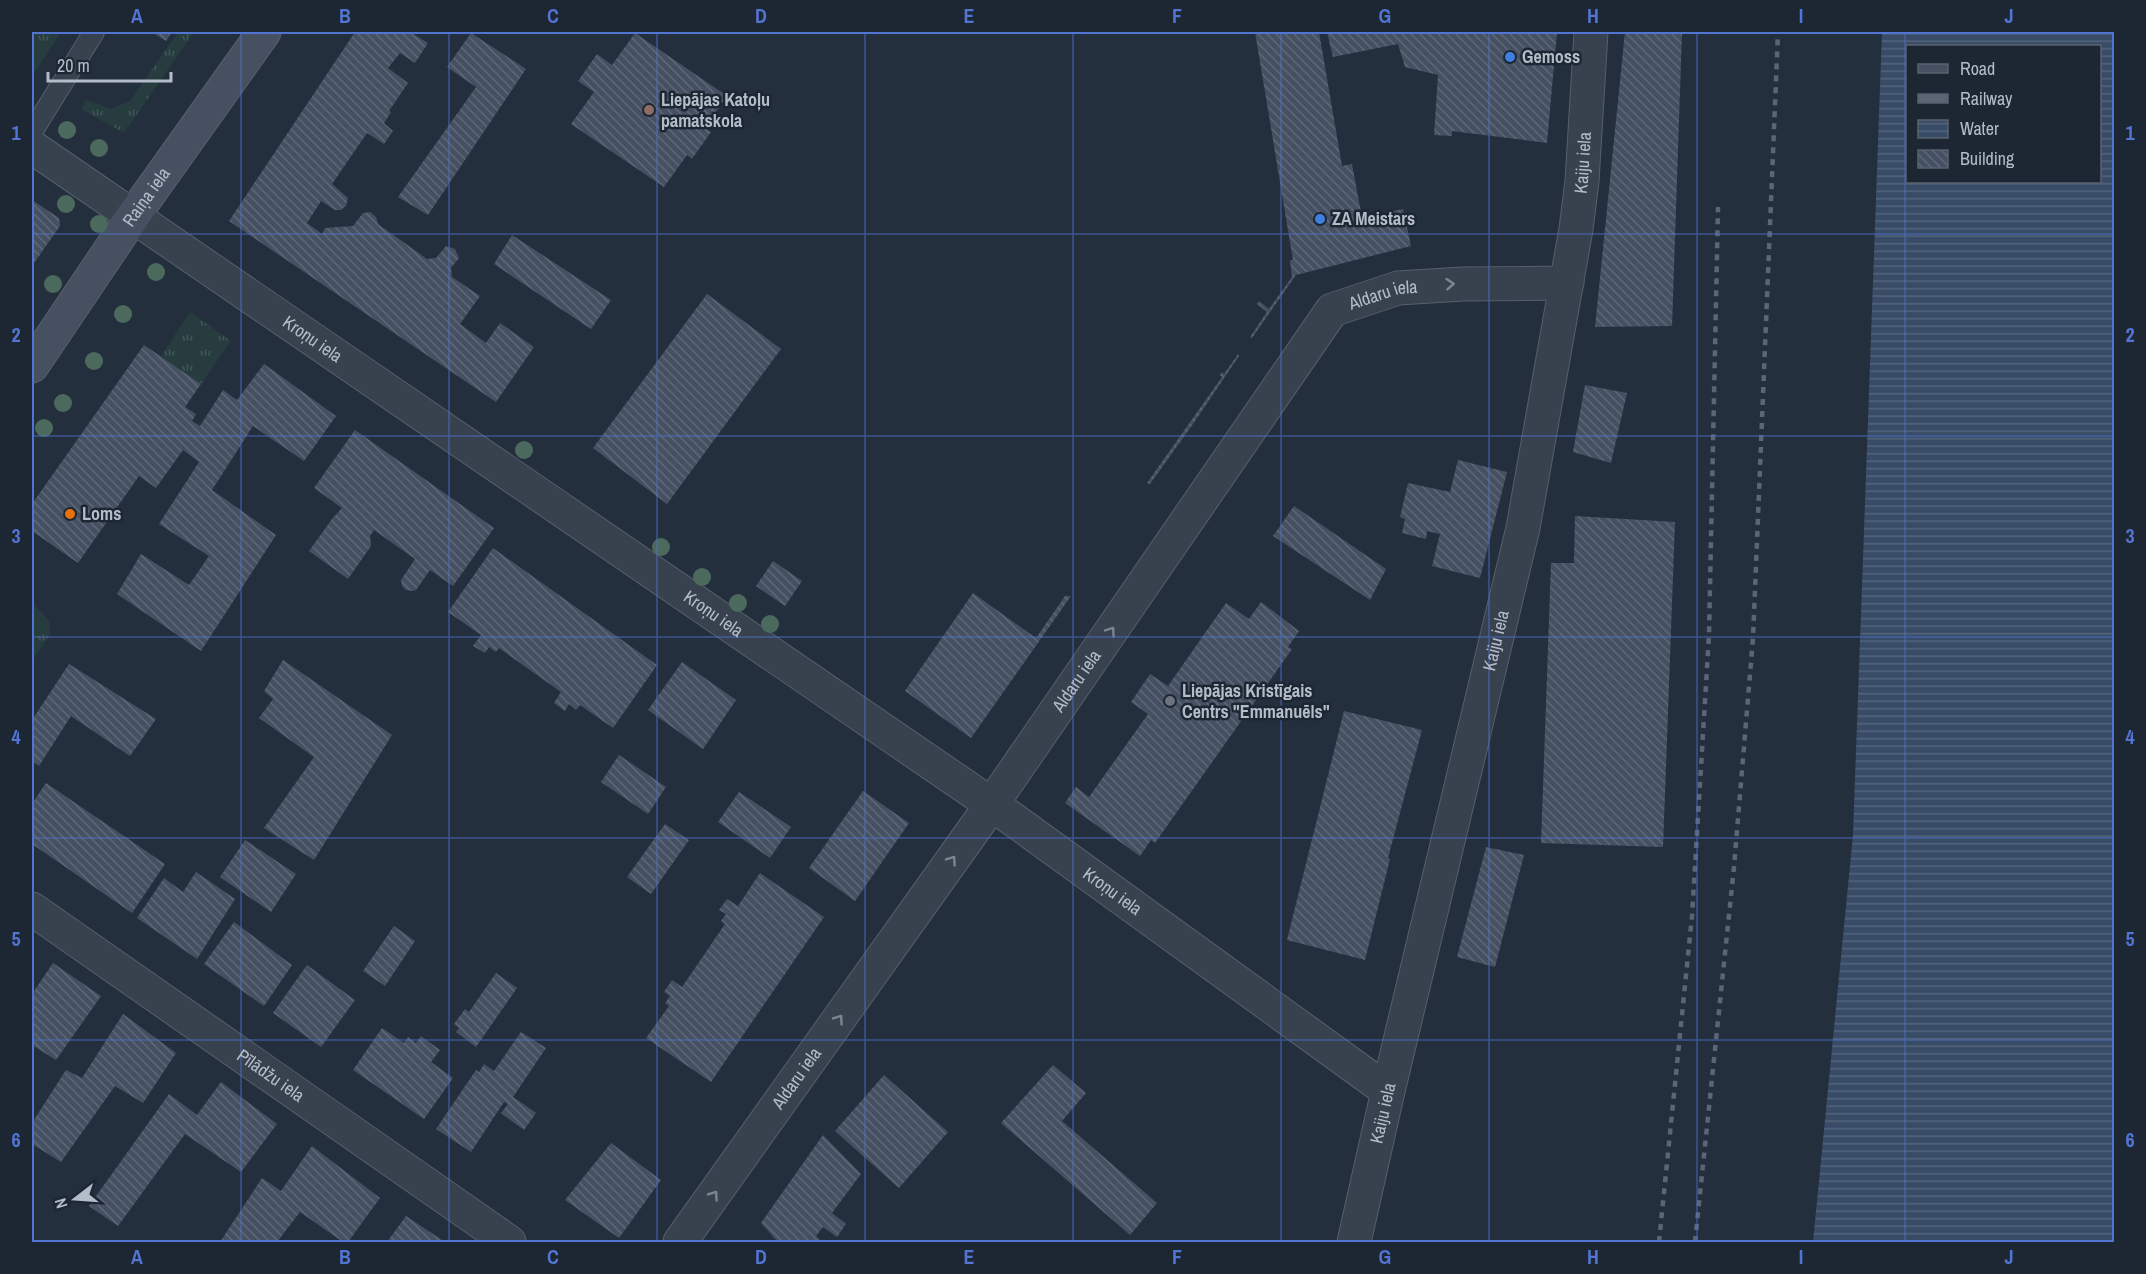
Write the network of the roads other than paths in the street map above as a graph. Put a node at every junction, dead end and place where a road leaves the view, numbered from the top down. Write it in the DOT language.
graph roads {
  1 [pos="94,32"];
  2 [pos="264,32"];
  3 [pos="1592,32"];
  4 [pos="32,132"];
  5 [pos="32,147"];
  6 [pos="133,216"];
  7 [pos="1567,283"];
  8 [pos="32,366"];
  9 [pos="992,804"];
  10 [pos="32,909"];
  11 [pos="1388,1091"];
  12 [pos="508,1242"];
  13 [pos="680,1242"];
  14 [pos="1354,1242"];
  1 -- 4 [label="lane"];
  2 -- 6 [label="main road, Raiņa iela"];
  3 -- 7 [label="street, Kaiju iela"];
  5 -- 6 [label="street, Kroņu iela"];
  6 -- 8 [label="main road, Raiņa iela"];
  6 -- 9 [label="street, Kroņu iela"];
  9 -- 7 [label="street, Aldaru iela, one-way"];
  7 -- 11 [label="street, Kaiju iela"];
  9 -- 11 [label="street, Kroņu iela"];
  13 -- 9 [label="street, Aldaru iela, one-way"];
  10 -- 12 [label="street, Pīlādžu iela"];
  11 -- 14 [label="street, Kaiju iela"];
}
